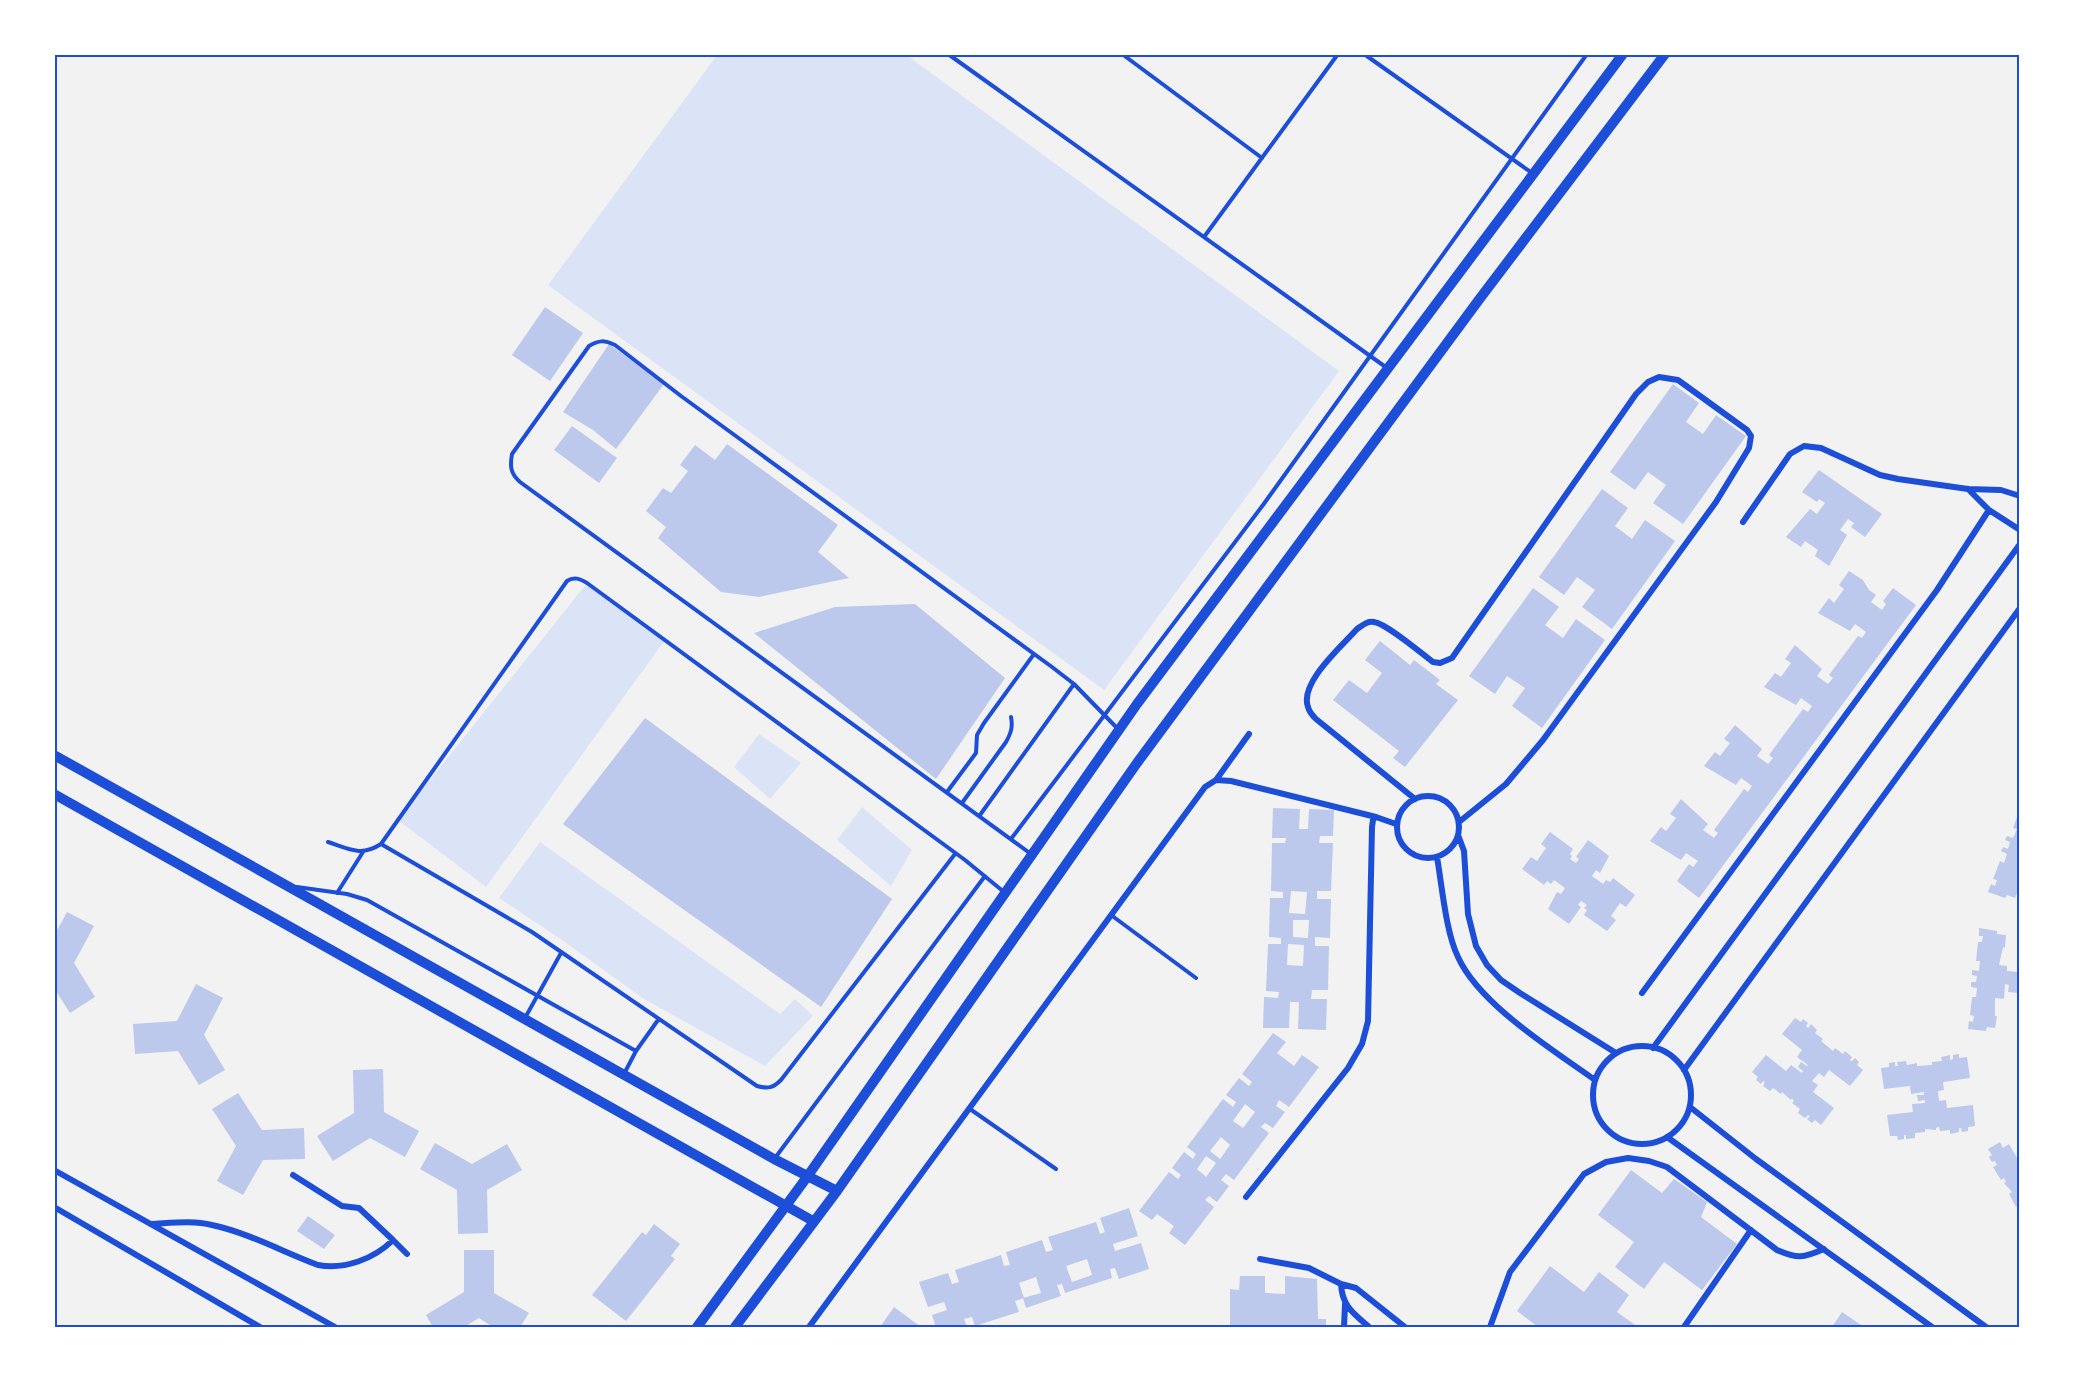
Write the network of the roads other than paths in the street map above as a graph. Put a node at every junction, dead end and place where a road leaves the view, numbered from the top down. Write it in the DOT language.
graph roads {
  1 [pos="948,54"];
  2 [pos="1122,54"];
  3 [pos="1338,54"];
  4 [pos="1364,54"];
  5 [pos="1587,54"];
  6 [pos="1623,54"];
  7 [pos="1665,54"];
  8 [pos="1262,158"];
  9 [pos="1512,158"];
  10 [pos="1534,173"];
  11 [pos="1204,237"];
  12 [pos="1369,355"];
  13 [pos="1388,369"];
  14 [pos="1968,489"];
  15 [pos="2020,496"];
  16 [pos="1989,510"];
  17 [pos="1743,522"];
  18 [pos="2020,530"];
  19 [pos="2020,544"];
  20 [pos="2020,608"];
  21 [pos="1034,654"];
  22 [pos="1074,684"];
  23 [pos="1104,715"];
  24 [pos="1011,717"];
  25 [pos="1119,730"];
  26 [pos="1248,734"];
  27 [pos="54,755"];
  28 [pos="1216,780"];
  29 [pos="947,792"];
  30 [pos="54,794"];
  31 [pos="1415,798"];
  32 [pos="962,803"];
  33 [pos="980,815"];
  34 [pos="1376,817"];
  35 [pos="1459,822"];
  36 [pos="1396,824"];
  37 [pos="1458,835"];
  38 [pos="1011,839"];
  39 [pos="328,842"];
  40 [pos="381,844"];
  41 [pos="363,852"];
  42 [pos="955,854"];
  43 [pos="1031,854"];
  44 [pos="1437,857"];
  45 [pos="985,876"];
  46 [pos="290,886"];
  47 [pos="1004,892"];
  48 [pos="337,893"];
  49 [pos="1112,915"];
  50 [pos="561,953"];
  51 [pos="1196,978"];
  52 [pos="1642,993"];
  53 [pos="538,996"];
  54 [pos="524,1019"];
  55 [pos="657,1020"];
  56 [pos="1653,1048"];
  57 [pos="636,1051"];
  58 [pos="1616,1053"];
  59 [pos="1684,1070"];
  60 [pos="624,1074"];
  61 [pos="1594,1080"];
  62 [pos="1690,1107"];
  63 [pos="969,1109"];
  64 [pos="1667,1137"];
  65 [pos="774,1159"];
  66 [pos="1056,1169"];
  67 [pos="54,1170"];
  68 [pos="293,1175"];
  69 [pos="807,1177"];
  70 [pos="837,1191"];
  71 [pos="1246,1197"];
  72 [pos="786,1205"];
  73 [pos="54,1207"];
  74 [pos="813,1221"];
  75 [pos="151,1224"];
  76 [pos="1751,1230"];
  77 [pos="393,1240"];
  78 [pos="1824,1250"];
  79 [pos="407,1254"];
  80 [pos="1260,1259"];
  81 [pos="1341,1284"];
  82 [pos="1346,1304"];
  83 [pos="260,1327"];
  84 [pos="335,1327"];
  85 [pos="697,1327"];
  86 [pos="735,1327"];
  87 [pos="809,1327"];
  88 [pos="1344,1327"];
  89 [pos="1369,1327"];
  90 [pos="1405,1327"];
  91 [pos="1490,1327"];
  92 [pos="1684,1327"];
  93 [pos="1932,1327"];
  94 [pos="1986,1327"];
  1 -- 11 [label="lane"];
  2 -- 8 [label="lane"];
  3 -- 8 [label="lane"];
  4 -- 9 [label="lane"];
  5 -- 9 [label="lane"];
  6 -- 10 [label="street"];
  7 -- 70 [label="street"];
  8 -- 11 [label="lane"];
  9 -- 10 [label="lane"];
  9 -- 12 [label="lane"];
  10 -- 13 [label="street"];
  11 -- 12 [label="lane"];
  12 -- 13 [label="lane"];
  12 -- 23 [label="lane"];
  13 -- 25 [label="street"];
  14 -- 15 [label="street"];
  14 -- 16 [label="street"];
  14 -- 17 [label="street"];
  16 -- 18 [label="street"];
  16 -- 52 [label="street"];
  19 -- 56 [label="street"];
  20 -- 59 [label="street"];
  21 -- 22 [label="lane"];
  21 -- 29 [label="lane"];
  21 -- 29 [label="lane"];
  22 -- 23 [label="lane"];
  22 -- 33 [label="lane"];
  23 -- 25 [label="lane"];
  23 -- 38 [label="lane"];
  24 -- 32 [label="lane"];
  25 -- 43 [label="street"];
  26 -- 28 [label="street"];
  27 -- 46 [label="street"];
  28 -- 34 [label="street"];
  28 -- 49 [label="street"];
  29 -- 32 [label="lane"];
  30 -- 72 [label="street"];
  31 -- 35 [label="street"];
  31 -- 35 [label="street"];
  31 -- 36 [label="street"];
  32 -- 33 [label="lane"];
  33 -- 38 [label="lane"];
  34 -- 36 [label="street"];
  34 -- 71 [label="street"];
  35 -- 37 [label="street"];
  36 -- 44 [label="street"];
  37 -- 44 [label="street"];
  37 -- 58 [label="street"];
  38 -- 43 [label="lane"];
  39 -- 41 [label="lane"];
  40 -- 41 [label="lane"];
  40 -- 42 [label="lane"];
  40 -- 50 [label="lane"];
  41 -- 48 [label="lane"];
  42 -- 45 [label="lane"];
  42 -- 55 [label="lane"];
  43 -- 47 [label="street"];
  44 -- 61 [label="street"];
  45 -- 47 [label="lane"];
  45 -- 65 [label="lane"];
  46 -- 48 [label="lane"];
  46 -- 54 [label="street"];
  47 -- 69 [label="street"];
  48 -- 53 [label="lane"];
  49 -- 51 [label="lane"];
  49 -- 63 [label="street"];
  50 -- 53 [label="lane"];
  50 -- 55 [label="lane"];
  53 -- 54 [label="lane"];
  53 -- 57 [label="lane"];
  54 -- 60 [label="street"];
  55 -- 57 [label="lane"];
  56 -- 58 [label="street"];
  56 -- 59 [label="street"];
  57 -- 60 [label="lane"];
  58 -- 61 [label="street"];
  59 -- 62 [label="street"];
  60 -- 65 [label="street"];
  61 -- 64 [label="street"];
  62 -- 64 [label="street"];
  62 -- 94 [label="street"];
  63 -- 66 [label="lane"];
  63 -- 87 [label="street"];
  64 -- 78 [label="street"];
  65 -- 69 [label="street"];
  67 -- 75 [label="street"];
  68 -- 77 [label="street"];
  69 -- 70 [label="street"];
  69 -- 72 [label="street"];
  70 -- 74 [label="street"];
  72 -- 74 [label="street"];
  72 -- 85 [label="street"];
  73 -- 83 [label="street"];
  74 -- 86 [label="street"];
  75 -- 77 [label="street"];
  75 -- 84 [label="street"];
  76 -- 78 [label="street"];
  76 -- 91 [label="street"];
  76 -- 92 [label="street"];
  77 -- 79 [label="street"];
  78 -- 93 [label="street"];
  80 -- 81 [label="street"];
  81 -- 82 [label="street"];
  81 -- 90 [label="street"];
  82 -- 88 [label="street"];
  82 -- 89 [label="street"];
}
